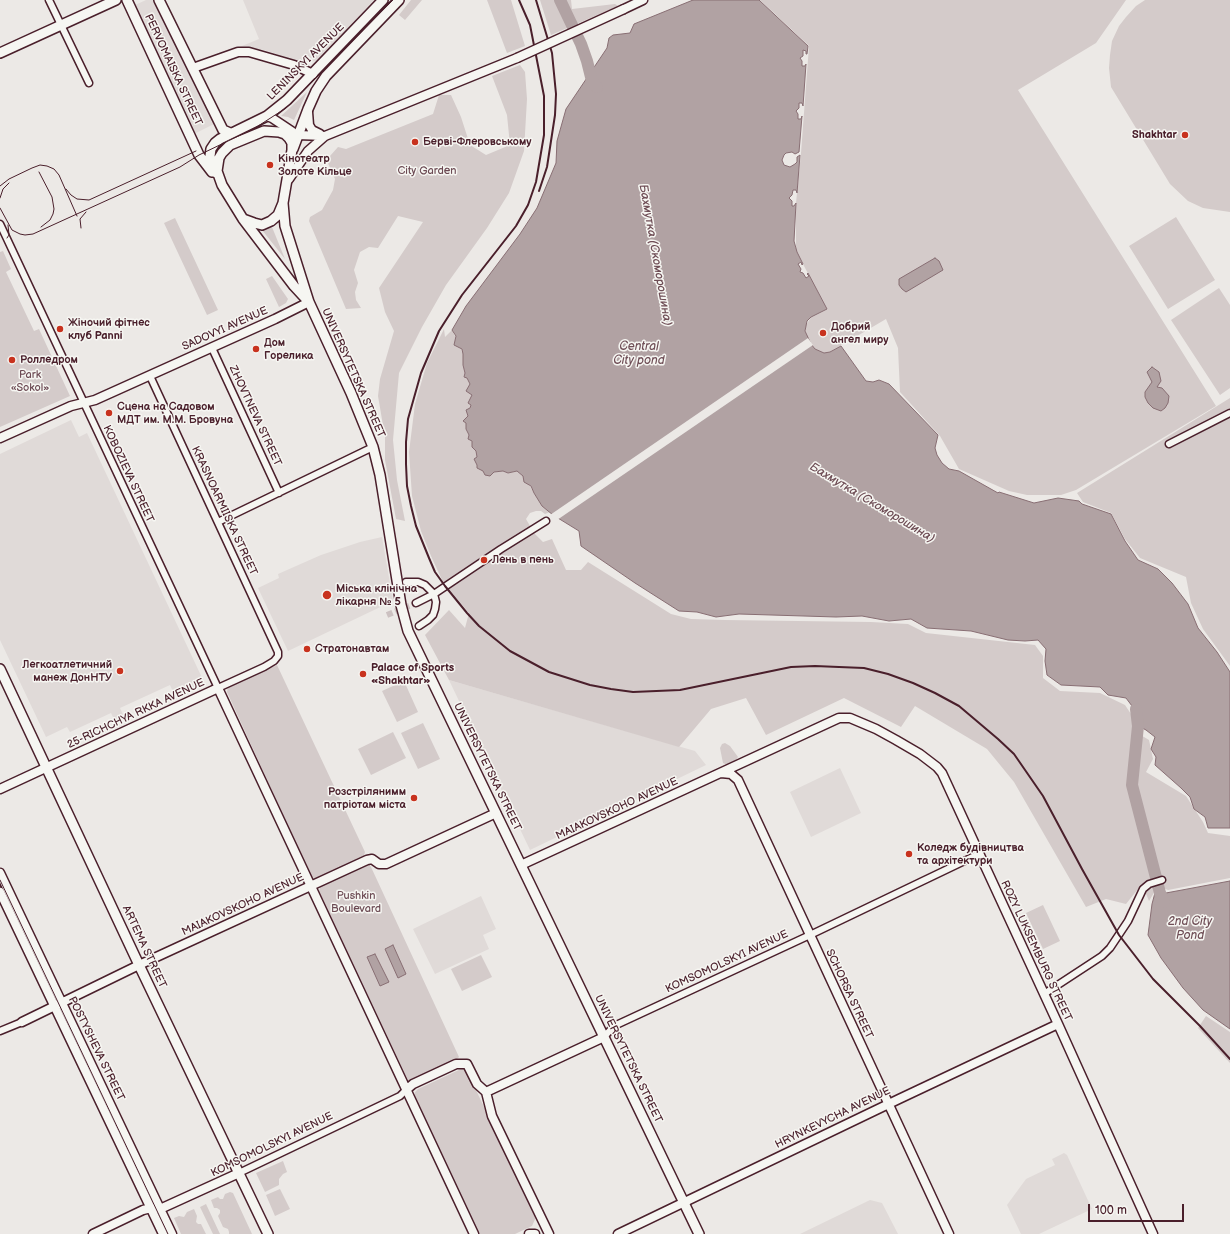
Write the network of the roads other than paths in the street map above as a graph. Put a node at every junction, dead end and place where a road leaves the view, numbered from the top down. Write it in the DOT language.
graph roads {
  1 [pos="49,0"];
  2 [pos="116,0"];
  3 [pos="127,0"];
  4 [pos="159,0"];
  5 [pos="383,0"];
  6 [pos="399,0"];
  7 [pos="643,0"];
  8 [pos="61,25"];
  9 [pos="0,53"];
  10 [pos="193,68"];
  11 [pos="313,74"];
  12 [pos="88,82"];
  13 [pos="308,109"];
  14 [pos="267,116"];
  15 [pos="279,132"];
  16 [pos="230,133"];
  17 [pos="297,135"];
  18 [pos="325,136"];
  19 [pos="292,150"];
  20 [pos="222,185"];
  21 [pos="285,190"];
  22 [pos="244,219"];
  23 [pos="0,224"];
  24 [pos="7,238"];
  25 [pos="0,241"];
  26 [pos="309,302"];
  27 [pos="212,348"];
  28 [pos="150,376"];
  29 [pos="83,403"];
  30 [pos="1230,413"];
  31 [pos="0,438"];
  32 [pos="1169,444"];
  33 [pos="373,447"];
  34 [pos="279,493"];
  35 [pos="546,521"];
  36 [pos="218,522"];
  37 [pos="406,582"];
  38 [pos="434,594"];
  39 [pos="416,603"];
  40 [pos="419,626"];
  41 [pos="278,656"];
  42 [pos="0,669"];
  43 [pos="218,688"];
  44 [pos="740,764"];
  45 [pos="46,768"];
  46 [pos="721,773"];
  47 [pos="738,780"];
  48 [pos="0,789"];
  49 [pos="496,813"];
  50 [pos="979,854"];
  51 [pos="521,865"];
  52 [pos="0,873"];
  53 [pos="1162,880"];
  54 [pos="310,886"];
  55 [pos="0,892"];
  56 [pos="810,935"];
  57 [pos="139,965"];
  58 [pos="1044,994"];
  59 [pos="59,1005"];
  60 [pos="22,1022"];
  61 [pos="1058,1024"];
  62 [pos="0,1031"];
  63 [pos="604,1037"];
  64 [pos="406,1090"];
  65 [pos="486,1092"];
  66 [pos="888,1104"];
  67 [pos="239,1173"];
  68 [pos="684,1203"];
  69 [pos="151,1208"];
  70 [pos="160,1210"];
  71 [pos="1149,1233"];
  72 [pos="93,1234"];
  73 [pos="163,1234"];
  74 [pos="172,1234"];
  75 [pos="268,1234"];
  76 [pos="474,1234"];
  77 [pos="529,1234"];
  78 [pos="535,1234"];
  79 [pos="549,1234"];
  80 [pos="618,1234"];
  81 [pos="699,1234"];
  82 [pos="949,1234"];
  1 -- 8 [label="street"];
  2 -- 8 [label="main road"];
  3 -- 20 [label="main road, PERVOMAISKA STREET"];
  4 -- 10 [label="main road, PERVOMAISKA STREET"];
  5 -- 11 [label="main road, LENINSKYI AVENUE"];
  6 -- 13 [label="main road, LENINSKYI AVENUE"];
  7 -- 18 [label="street, bridge"];
  8 -- 9 [label="main road"];
  8 -- 12 [label="street"];
  10 -- 11 [label="street"];
  10 -- 16 [label="main road, PERVOMAISKA STREET"];
  11 -- 14 [label="main road, LENINSKYI AVENUE"];
  13 -- 17 [label="main road, LENINSKYI AVENUE"];
  13 -- 18 [label="street"];
  14 -- 16 [label="main road, LENINSKYI AVENUE"];
  14 -- 17 [label="street"];
  15 -- 17 [label="street"];
  15 -- 19 [label="main road"];
  15 -- 20 [label="main road"];
  16 -- 20 [label="main road, LENINSKYI AVENUE"];
  17 -- 18 [label="street"];
  17 -- 19 [label="main road, LENINSKYI AVENUE"];
  18 -- 21 [label="street"];
  19 -- 21 [label="main road"];
  20 -- 22 [label="main road"];
  21 -- 22 [label="main road"];
  21 -- 26 [label="main road"];
  22 -- 26 [label="main road, UNIVERSYTETSKA STREET"];
  23 -- 24 [label="street, KOBOZIEVA STREET"];
  24 -- 25 [label="street"];
  24 -- 29 [label="street, KOBOZIEVA STREET"];
  26 -- 27 [label="street, SADOVYI AVENUE"];
  26 -- 33 [label="main road, UNIVERSYTETSKA STREET"];
  27 -- 28 [label="street, SADOVYI AVENUE"];
  27 -- 34 [label="street, ZHOVTNEVA STREET"];
  28 -- 29 [label="street, SADOVYI AVENUE"];
  28 -- 36 [label="street, KRASNOARMIISKA STREET"];
  29 -- 31 [label="street, SADOVYI AVENUE"];
  29 -- 43 [label="street, KOBOZIEVA STREET"];
  30 -- 32 [label="street"];
  33 -- 34 [label="street"];
  33 -- 49 [label="main road, UNIVERSYTETSKA STREET"];
  34 -- 36 [label="street"];
  35 -- 38 [label="street"];
  36 -- 41 [label="street, KRASNOARMIISKA STREET"];
  37 -- 38 [label="street"];
  38 -- 39 [label="street"];
  38 -- 40 [label="street"];
  41 -- 43 [label="street, 25-RICHCHYA RKKA AVENUE"];
  42 -- 45 [label="main road, ARTEMA STREET"];
  43 -- 45 [label="street, 25-RICHCHYA RKKA AVENUE"];
  43 -- 54 [label="street"];
  44 -- 46 [label="street, ROZY LUKSEMBURG STREET"];
  44 -- 47 [label="street"];
  44 -- 50 [label="street, ROZY LUKSEMBURG STREET"];
  45 -- 48 [label="street, 25-RICHCHYA RKKA AVENUE"];
  45 -- 57 [label="main road, ARTEMA STREET"];
  46 -- 47 [label="street"];
  46 -- 51 [label="street, MAIAKOVSKOHO AVENUE"];
  47 -- 56 [label="street, SCHORSA STREET"];
  49 -- 51 [label="main road, UNIVERSYTETSKA STREET"];
  49 -- 54 [label="street, MAIAKOVSKOHO AVENUE"];
  50 -- 56 [label="street, KOMSOMOLSKYI AVENUE"];
  50 -- 58 [label="street, ROZY LUKSEMBURG STREET"];
  51 -- 63 [label="main road, UNIVERSYTETSKA STREET"];
  52 -- 59 [label="street, POSTYSHEVA STREET"];
  53 -- 58 [label="street"];
  54 -- 57 [label="street, MAIAKOVSKOHO AVENUE"];
  54 -- 64 [label="street"];
  55 -- 59 [label="street, POSTYSHEVA STREET"];
  56 -- 63 [label="street, KOMSOMOLSKYI AVENUE"];
  56 -- 66 [label="street, SCHORSA STREET"];
  57 -- 59 [label="street, MAIAKOVSKOHO AVENUE"];
  57 -- 67 [label="main road, ARTEMA STREET"];
  58 -- 61 [label="street, ROZY LUKSEMBURG STREET"];
  59 -- 60 [label="street, MAIAKOVSKOHO AVENUE"];
  59 -- 69 [label="street, POSTYSHEVA STREET"];
  59 -- 70 [label="street, POSTYSHEVA STREET"];
  60 -- 62 [label="street, MAIAKOVSKOHO AVENUE"];
  61 -- 66 [label="street, HRYNKEVYCHA AVENUE"];
  61 -- 71 [label="street, ROZY LUKSEMBURG STREET"];
  63 -- 65 [label="street, KOMSOMOLSKYI AVENUE"];
  63 -- 68 [label="main road, UNIVERSYTETSKA STREET"];
  64 -- 65 [label="street, KOMSOMOLSKYI AVENUE"];
  64 -- 67 [label="street, KOMSOMOLSKYI AVENUE"];
  64 -- 76 [label="street"];
  65 -- 79 [label="street"];
  66 -- 68 [label="street, HRYNKEVYCHA AVENUE"];
  66 -- 82 [label="street, SCHORSA STREET"];
  67 -- 70 [label="street, KOMSOMOLSKYI AVENUE"];
  67 -- 75 [label="main road, ARTEMA STREET"];
  68 -- 80 [label="street, HRYNKEVYCHA AVENUE"];
  68 -- 81 [label="main road, UNIVERSYTETSKA STREET"];
  69 -- 70 [label="street"];
  69 -- 72 [label="street"];
  69 -- 73 [label="street, POSTYSHEVA STREET"];
  70 -- 74 [label="street, POSTYSHEVA STREET"];
  77 -- 78 [label="street"];
}
